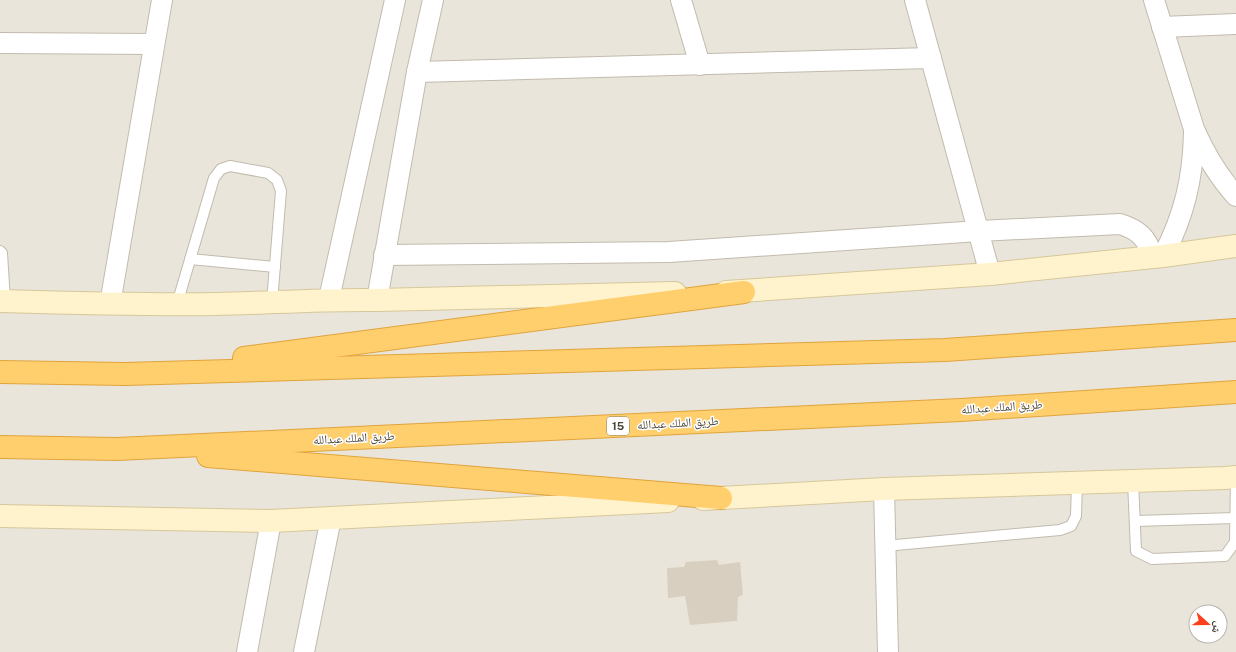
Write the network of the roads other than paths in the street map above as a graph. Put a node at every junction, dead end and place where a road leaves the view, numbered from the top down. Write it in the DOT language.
graph roads {
  1 [pos="162,0"];
  2 [pos="395,0"];
  3 [pos="433,0"];
  4 [pos="681,0"];
  5 [pos="915,0"];
  6 [pos="1154,0"];
  7 [pos="1236,24"];
  8 [pos="1162,27"];
  9 [pos="0,42"];
  10 [pos="154,44"];
  11 [pos="931,58"];
  12 [pos="700,64"];
  13 [pos="417,72"];
  14 [pos="1194,129"];
  15 [pos="1236,196"];
  16 [pos="978,231"];
  17 [pos="1236,246"];
  18 [pos="0,251"];
  19 [pos="384,254"];
  20 [pos="1158,257"];
  21 [pos="190,259"];
  22 [pos="275,267"];
  23 [pos="990,274"];
  24 [pos="744,292"];
  25 [pos="329,299"];
  26 [pos="377,300"];
  27 [pos="3,301"];
  28 [pos="272,302"];
  29 [pos="110,304"];
  30 [pos="177,304"];
  31 [pos="1236,330"];
  32 [pos="0,372"];
  33 [pos="125,374"];
  34 [pos="1236,392"];
  35 [pos="0,447"];
  36 [pos="117,449"];
  37 [pos="1236,477"];
  38 [pos="1133,481"];
  39 [pos="1077,483"];
  40 [pos="884,489"];
  41 [pos="721,498"];
  42 [pos="0,516"];
  43 [pos="331,518"];
  44 [pos="1235,518"];
  45 [pos="271,521"];
  46 [pos="1135,521"];
  47 [pos="885,546"];
  48 [pos="247,652"];
  49 [pos="304,652"];
  50 [pos="888,652"];
  1 -- 10 [label="street"];
  2 -- 25 [label="street"];
  3 -- 13 [label="street"];
  4 -- 12 [label="street"];
  5 -- 11 [label="street"];
  6 -- 8 [label="street"];
  7 -- 8 [label="street"];
  8 -- 14 [label="street"];
  9 -- 10 [label="street"];
  10 -- 29 [label="street"];
  11 -- 12 [label="street"];
  11 -- 16 [label="street"];
  12 -- 13 [label="street"];
  13 -- 19 [label="street"];
  14 -- 15 [label="street"];
  14 -- 20 [label="street"];
  16 -- 19 [label="street"];
  16 -- 20 [label="street"];
  16 -- 23 [label="street"];
  17 -- 20 [label="street"];
  18 -- 27 [label="lane"];
  19 -- 26 [label="street"];
  20 -- 23 [label="street"];
  21 -- 22 [label="lane"];
  21 -- 22 [label="lane"];
  21 -- 30 [label="lane"];
  22 -- 28 [label="lane"];
  23 -- 24 [label="street"];
  24 -- 26 [label="street"];
  24 -- 33 [label="highway"];
  25 -- 26 [label="street"];
  25 -- 28 [label="street"];
  27 -- 29 [label="street"];
  28 -- 30 [label="street"];
  29 -- 30 [label="street"];
  31 -- 33 [label="highway"];
  32 -- 33 [label="highway"];
  34 -- 36 [label="highway, طريق الملك عبدالله / 15"];
  35 -- 36 [label="highway, طريق الملك عبدالله / 15"];
  36 -- 41 [label="highway"];
  37 -- 38 [label="street"];
  37 -- 44 [label="lane"];
  38 -- 39 [label="street"];
  38 -- 46 [label="lane"];
  39 -- 40 [label="street"];
  39 -- 47 [label="lane"];
  40 -- 41 [label="street"];
  40 -- 47 [label="street"];
  41 -- 43 [label="street"];
  42 -- 45 [label="street"];
  43 -- 45 [label="street"];
  43 -- 49 [label="street"];
  44 -- 46 [label="lane"];
  44 -- 46 [label="lane"];
  45 -- 48 [label="street"];
  47 -- 50 [label="street"];
}
